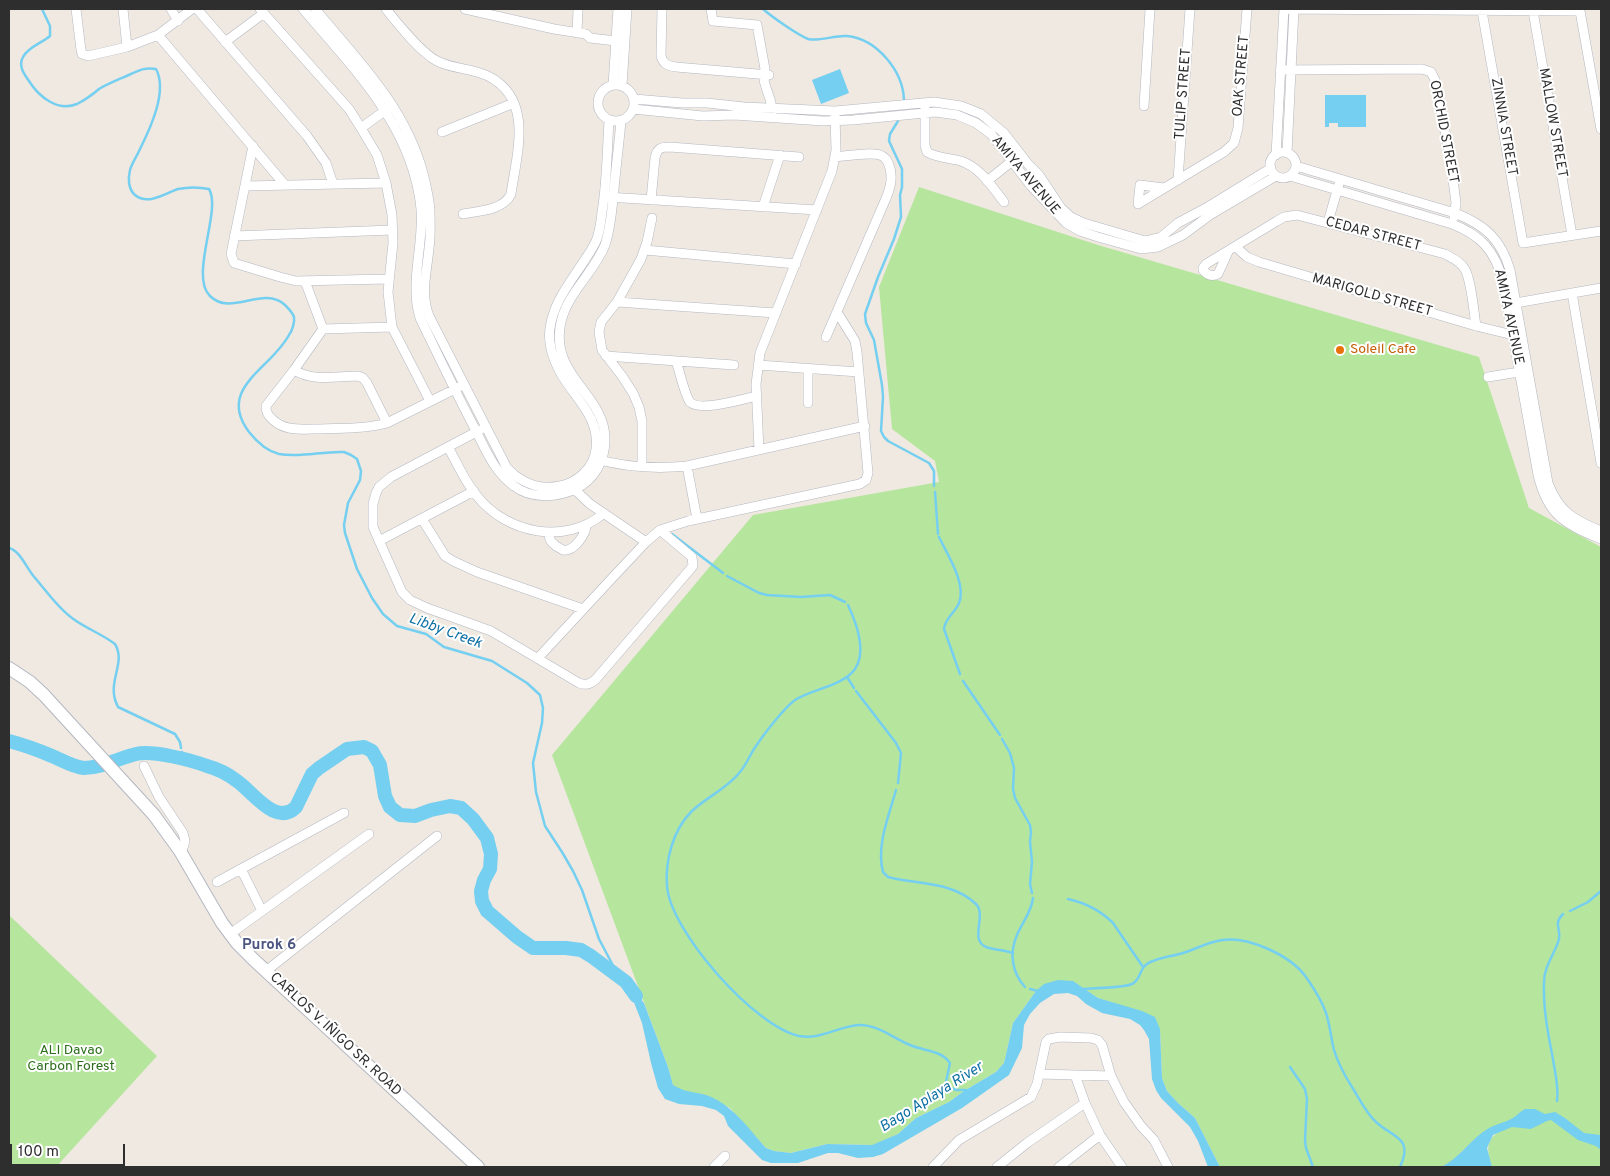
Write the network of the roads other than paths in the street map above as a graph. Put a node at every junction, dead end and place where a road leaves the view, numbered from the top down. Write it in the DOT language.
graph roads {
  1 [pos="76,9"];
  2 [pos="123,9"];
  3 [pos="172,9"];
  4 [pos="192,9"];
  5 [pos="197,9"];
  6 [pos="304,9"];
  7 [pos="329,9"];
  8 [pos="386,9"];
  9 [pos="465,9"];
  10 [pos="578,9"];
  11 [pos="618,9"];
  12 [pos="627,9"];
  13 [pos="662,9"];
  14 [pos="711,9"];
  15 [pos="1150,9"];
  16 [pos="1190,9"];
  17 [pos="1247,9"];
  18 [pos="1284,9"];
  19 [pos="1294,9"];
  20 [pos="1329,9"];
  21 [pos="262,11"];
  22 [pos="1482,11"];
  23 [pos="1533,11"];
  24 [pos="317,15"];
  25 [pos="178,21"];
  26 [pos="582,34"];
  27 [pos="158,35"];
  28 [pos="616,38"];
  29 [pos="225,42"];
  30 [pos="127,47"];
  31 [pos="1280,70"];
  32 [pos="1290,70"];
  33 [pos="766,73"];
  34 [pos="617,86"];
  35 [pos="514,103"];
  36 [pos="925,103"];
  37 [pos="634,104"];
  38 [pos="1144,106"];
  39 [pos="389,108"];
  40 [pos="772,113"];
  41 [pos="925,113"];
  42 [pos="835,116"];
  43 [pos="609,121"];
  44 [pos="621,121"];
  45 [pos="362,128"];
  46 [pos="1601,130"];
  47 [pos="442,132"];
  48 [pos="253,146"];
  49 [pos="1287,153"];
  50 [pos="1021,154"];
  51 [pos="780,155"];
  52 [pos="1276,155"];
  53 [pos="799,157"];
  54 [pos="835,157"];
  55 [pos="1013,161"];
  56 [pos="1296,166"];
  57 [pos="1274,172"];
  58 [pos="1290,176"];
  59 [pos="1341,179"];
  60 [pos="987,180"];
  61 [pos="1178,180"];
  62 [pos="386,183"];
  63 [pos="333,184"];
  64 [pos="286,185"];
  65 [pos="245,186"];
  66 [pos="1164,188"];
  67 [pos="1338,190"];
  68 [pos="609,197"];
  69 [pos="651,200"];
  70 [pos="1004,202"];
  71 [pos="763,207"];
  72 [pos="817,210"];
  73 [pos="1058,210"];
  74 [pos="1455,213"];
  75 [pos="463,214"];
  76 [pos="652,218"];
  77 [pos="1328,222"];
  78 [pos="1452,224"];
  79 [pos="393,230"];
  80 [pos="1601,231"];
  81 [pos="234,236"];
  82 [pos="1572,236"];
  83 [pos="1232,249"];
  84 [pos="645,250"];
  85 [pos="796,264"];
  86 [pos="388,279"];
  87 [pos="305,282"];
  88 [pos="1601,288"];
  89 [pos="1572,293"];
  90 [pos="617,302"];
  91 [pos="1512,303"];
  92 [pos="838,312"];
  93 [pos="776,313"];
  94 [pos="1476,326"];
  95 [pos="392,327"];
  96 [pos="323,329"];
  97 [pos="1517,335"];
  98 [pos="826,337"];
  99 [pos="606,356"];
  100 [pos="676,361"];
  101 [pos="734,364"];
  102 [pos="758,365"];
  103 [pos="808,369"];
  104 [pos="294,370"];
  105 [pos="1523,371"];
  106 [pos="859,372"];
  107 [pos="1488,377"];
  108 [pos="464,384"];
  109 [pos="454,389"];
  110 [pos="756,396"];
  111 [pos="430,401"];
  112 [pos="808,403"];
  113 [pos="387,423"];
  114 [pos="865,426"];
  115 [pos="481,429"];
  116 [pos="448,447"];
  117 [pos="759,450"];
  118 [pos="597,460"];
  119 [pos="1601,463"];
  120 [pos="642,466"];
  121 [pos="687,466"];
  122 [pos="572,487"];
  123 [pos="474,491"];
  124 [pos="603,514"];
  125 [pos="422,519"];
  126 [pos="697,519"];
  127 [pos="586,525"];
  128 [pos="660,530"];
  129 [pos="1601,531"];
  130 [pos="549,533"];
  131 [pos="1601,539"];
  132 [pos="379,541"];
  133 [pos="646,542"];
  134 [pos="583,609"];
  135 [pos="538,658"];
  136 [pos="9,668"];
  137 [pos="144,766"];
  138 [pos="344,813"];
  139 [pos="369,834"];
  140 [pos="437,836"];
  141 [pos="180,851"];
  142 [pos="241,869"];
  143 [pos="217,882"];
  144 [pos="262,911"];
  145 [pos="230,934"];
  146 [pos="266,971"];
  147 [pos="1040,1074"];
  148 [pos="1075,1075"];
  149 [pos="1112,1076"];
  150 [pos="1085,1103"];
  151 [pos="1100,1135"];
  152 [pos="724,1156"];
  153 [pos="1118,1166"];
  154 [pos="478,1167"];
  155 [pos="714,1167"];
  156 [pos="933,1167"];
  157 [pos="997,1167"];
  158 [pos="1059,1167"];
  159 [pos="1168,1167"];
  1 -- 30 [label="street"];
  2 -- 30 [label="street"];
  3 -- 25 [label="street"];
  4 -- 25 [label="street"];
  5 -- 29 [label="street"];
  6 -- 24 [label="street"];
  7 -- 24 [label="street"];
  8 -- 35 [label="street"];
  9 -- 26 [label="street"];
  10 -- 26 [label="street"];
  11 -- 28 [label="street"];
  12 -- 34 [label="street"];
  13 -- 33 [label="street"];
  14 -- 33 [label="street"];
  15 -- 38 [label="street"];
  16 -- 61 [label="street, TULIP STREET"];
  17 -- 61 [label="street, OAK STREET"];
  18 -- 19 [label="street"];
  18 -- 31 [label="street"];
  19 -- 20 [label="street"];
  19 -- 32 [label="street"];
  20 -- 22 [label="street"];
  21 -- 29 [label="street"];
  21 -- 45 [label="street"];
  22 -- 23 [label="street"];
  22 -- 82 [label="street, ZINNIA STREET"];
  23 -- 46 [label="street"];
  23 -- 82 [label="street, MALLOW STREET"];
  24 -- 39 [label="street"];
  25 -- 27 [label="street"];
  26 -- 28 [label="street"];
  27 -- 30 [label="street"];
  27 -- 48 [label="street"];
  28 -- 34 [label="street"];
  29 -- 63 [label="street"];
  31 -- 32 [label="street, ORCHID STREET"];
  31 -- 52 [label="street"];
  32 -- 49 [label="street"];
  32 -- 74 [label="street, ORCHID STREET"];
  33 -- 40 [label="street"];
  34 -- 37 [label="street"];
  34 -- 43 [label="street"];
  35 -- 47 [label="street"];
  35 -- 75 [label="street"];
  36 -- 41 [label="street"];
  36 -- 42 [label="street, AMIYA AVENUE"];
  36 -- 50 [label="street, AMIYA AVENUE"];
  37 -- 40 [label="street, AMIYA AVENUE"];
  37 -- 40 [label="street, AMIYA AVENUE"];
  37 -- 44 [label="street"];
  39 -- 45 [label="street"];
  39 -- 108 [label="street"];
  39 -- 109 [label="street"];
  40 -- 42 [label="street, AMIYA AVENUE"];
  41 -- 42 [label="street, AMIYA AVENUE"];
  41 -- 55 [label="street, AMIYA AVENUE"];
  41 -- 60 [label="street"];
  42 -- 54 [label="street"];
  43 -- 44 [label="street"];
  43 -- 68 [label="street"];
  44 -- 68 [label="street"];
  45 -- 62 [label="street"];
  48 -- 64 [label="street"];
  48 -- 65 [label="street"];
  49 -- 52 [label="street"];
  49 -- 56 [label="street"];
  50 -- 55 [label="street"];
  50 -- 73 [label="street, AMIYA AVENUE"];
  51 -- 53 [label="street"];
  51 -- 69 [label="street"];
  51 -- 71 [label="street"];
  52 -- 57 [label="street"];
  54 -- 72 [label="street"];
  54 -- 92 [label="street"];
  55 -- 60 [label="street"];
  55 -- 73 [label="street, AMIYA AVENUE"];
  56 -- 58 [label="street"];
  56 -- 59 [label="street, AMIYA AVENUE"];
  57 -- 58 [label="street"];
  57 -- 73 [label="street, AMIYA AVENUE"];
  58 -- 67 [label="street, AMIYA AVENUE"];
  59 -- 67 [label="street"];
  59 -- 74 [label="street, AMIYA AVENUE"];
  60 -- 70 [label="street"];
  61 -- 66 [label="street"];
  62 -- 63 [label="street"];
  62 -- 79 [label="street"];
  63 -- 64 [label="street"];
  64 -- 65 [label="street"];
  65 -- 81 [label="street"];
  67 -- 77 [label="street"];
  67 -- 78 [label="street, AMIYA AVENUE"];
  68 -- 69 [label="street"];
  68 -- 118 [label="street"];
  69 -- 71 [label="street"];
  71 -- 72 [label="street"];
  72 -- 85 [label="street"];
  74 -- 78 [label="street, ORCHID STREET"];
  74 -- 91 [label="street, AMIYA AVENUE"];
  76 -- 84 [label="street"];
  77 -- 83 [label="street, CEDAR STREET"];
  77 -- 94 [label="street, CEDAR STREET"];
  78 -- 91 [label="street, AMIYA AVENUE"];
  79 -- 81 [label="street"];
  79 -- 86 [label="street"];
  80 -- 82 [label="street"];
  81 -- 87 [label="street"];
  83 -- 94 [label="street, MARIGOLD STREET"];
  84 -- 85 [label="street"];
  84 -- 90 [label="street"];
  85 -- 93 [label="street"];
  86 -- 87 [label="street"];
  86 -- 95 [label="street"];
  87 -- 96 [label="street"];
  88 -- 89 [label="street"];
  89 -- 91 [label="street"];
  89 -- 119 [label="street"];
  90 -- 93 [label="street"];
  90 -- 99 [label="street"];
  91 -- 97 [label="street, AMIYA AVENUE"];
  92 -- 98 [label="street"];
  92 -- 106 [label="street"];
  93 -- 102 [label="street"];
  94 -- 97 [label="street, MARIGOLD STREET"];
  95 -- 96 [label="street"];
  95 -- 111 [label="street"];
  96 -- 104 [label="street"];
  97 -- 105 [label="street, AMIYA AVENUE"];
  99 -- 100 [label="street"];
  99 -- 120 [label="street"];
  100 -- 101 [label="street"];
  100 -- 110 [label="street"];
  102 -- 103 [label="street"];
  102 -- 110 [label="street"];
  103 -- 106 [label="street"];
  103 -- 112 [label="street"];
  104 -- 113 [label="street"];
  104 -- 113 [label="street"];
  105 -- 107 [label="street"];
  105 -- 129 [label="street, AMIYA AVENUE"];
  105 -- 131 [label="street, AMIYA AVENUE"];
  106 -- 114 [label="street"];
  108 -- 109 [label="street"];
  108 -- 115 [label="street"];
  109 -- 111 [label="street"];
  109 -- 115 [label="street"];
  110 -- 117 [label="street"];
  111 -- 113 [label="street"];
  114 -- 117 [label="street"];
  114 -- 126 [label="street"];
  115 -- 116 [label="street"];
  115 -- 122 [label="street"];
  116 -- 123 [label="street"];
  116 -- 132 [label="street"];
  117 -- 121 [label="street"];
  118 -- 120 [label="street"];
  118 -- 122 [label="street"];
  120 -- 121 [label="street"];
  121 -- 126 [label="street"];
  122 -- 124 [label="street"];
  123 -- 125 [label="street"];
  123 -- 130 [label="street"];
  124 -- 127 [label="street"];
  124 -- 133 [label="street"];
  125 -- 132 [label="street"];
  125 -- 134 [label="street"];
  126 -- 128 [label="street"];
  127 -- 130 [label="street"];
  127 -- 130 [label="street"];
  128 -- 133 [label="street"];
  128 -- 135 [label="street"];
  132 -- 135 [label="street"];
  133 -- 134 [label="street"];
  134 -- 135 [label="street"];
  136 -- 141 [label="main road, CARLOS V. IÑIGO SR. ROAD"];
  137 -- 141 [label="street"];
  138 -- 142 [label="street"];
  139 -- 144 [label="street"];
  140 -- 146 [label="street"];
  141 -- 145 [label="main road, CARLOS V. IÑIGO SR. ROAD"];
  142 -- 143 [label="street"];
  142 -- 144 [label="street"];
  144 -- 145 [label="street"];
  145 -- 146 [label="main road, CARLOS V. IÑIGO SR. ROAD"];
  146 -- 154 [label="main road, CARLOS V. IÑIGO SR. ROAD"];
  147 -- 148 [label="street"];
  147 -- 149 [label="street"];
  147 -- 156 [label="street"];
  148 -- 149 [label="street"];
  148 -- 150 [label="street"];
  149 -- 159 [label="street"];
  150 -- 151 [label="street"];
  150 -- 157 [label="street"];
  151 -- 153 [label="street"];
  151 -- 158 [label="street"];
  152 -- 155 [label="street"];
}
